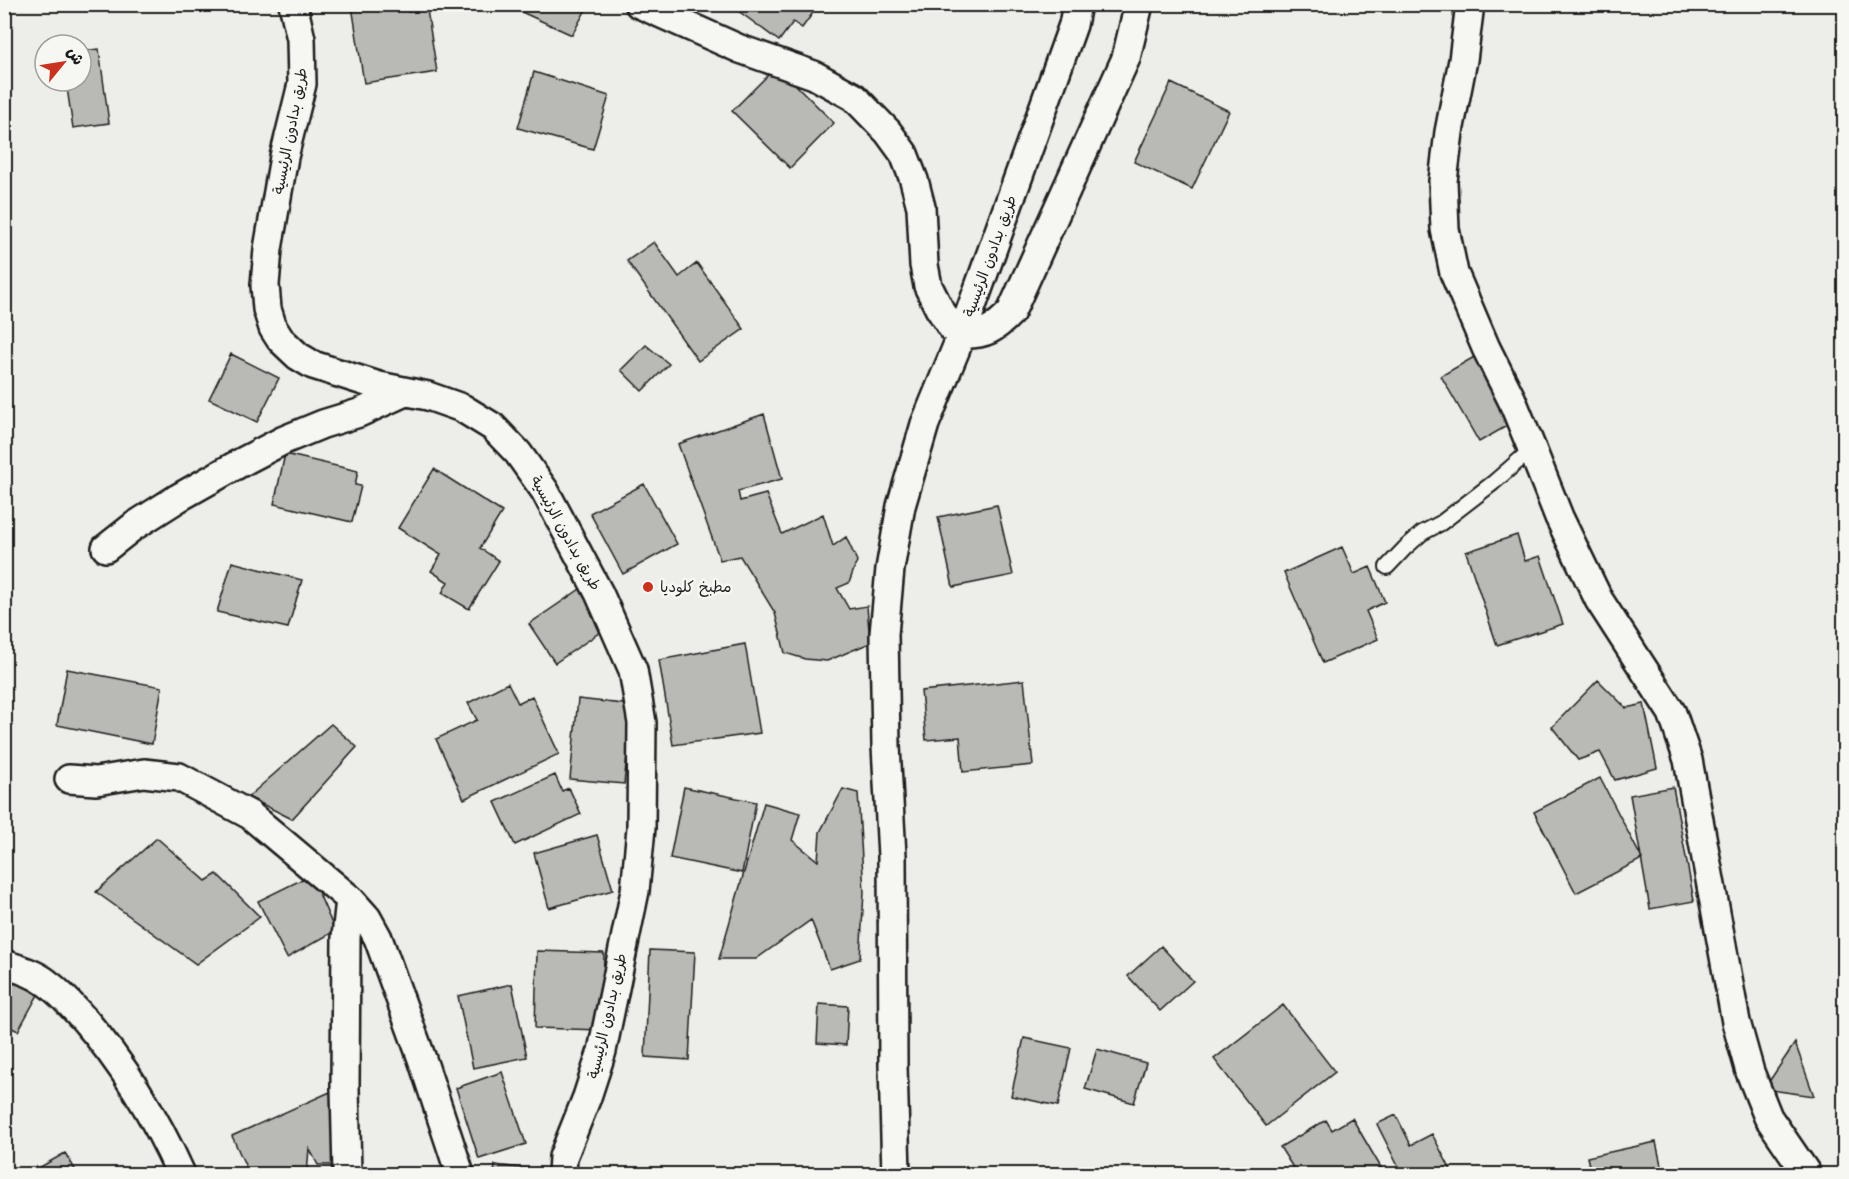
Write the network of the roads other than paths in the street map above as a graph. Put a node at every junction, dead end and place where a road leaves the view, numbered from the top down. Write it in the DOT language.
graph roads {
  1 [pos="293,4"];
  2 [pos="639,4"];
  3 [pos="1077,4"];
  4 [pos="1139,4"];
  5 [pos="1470,4"];
  6 [pos="962,334"];
  7 [pos="405,392"];
  8 [pos="1533,449"];
  9 [pos="106,548"];
  10 [pos="1387,567"];
  11 [pos="69,779"];
  12 [pos="350,900"];
  13 [pos="4,964"];
  14 [pos="181,1174"];
  15 [pos="347,1174"];
  16 [pos="460,1174"];
  17 [pos="562,1174"];
  18 [pos="896,1174"];
  19 [pos="1807,1174"];
  1 -- 7 [label="street, طريق بدادون الرئيسية"];
  2 -- 6 [label="street, طريق بدادون الرئيسية"];
  3 -- 6 [label="street, طريق بدادون الرئيسية"];
  4 -- 6 [label="street"];
  5 -- 8 [label="street"];
  6 -- 18 [label="street"];
  7 -- 9 [label="street"];
  7 -- 17 [label="street, طريق بدادون الرئيسية"];
  8 -- 10 [label="lane"];
  8 -- 19 [label="street"];
  11 -- 12 [label="street"];
  12 -- 15 [label="street"];
  12 -- 16 [label="street"];
  13 -- 14 [label="street"];
}
